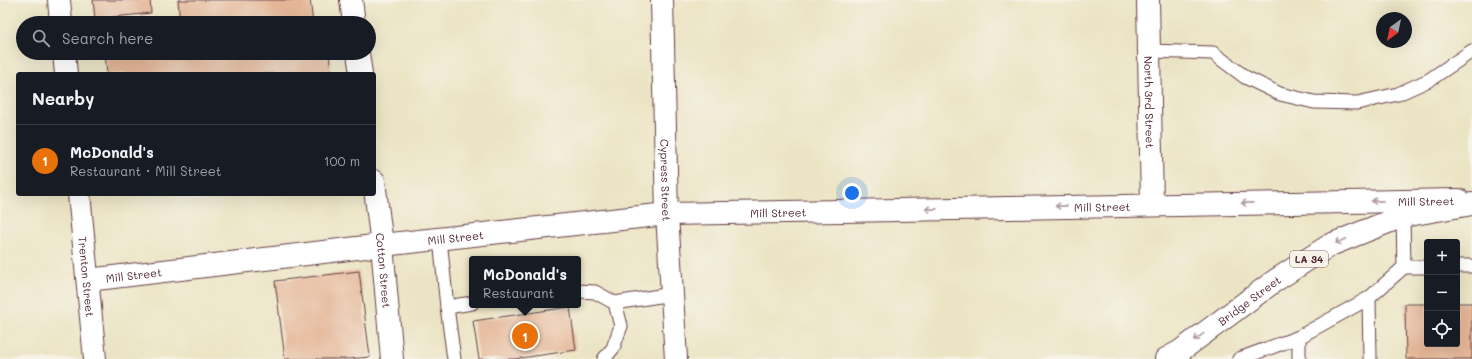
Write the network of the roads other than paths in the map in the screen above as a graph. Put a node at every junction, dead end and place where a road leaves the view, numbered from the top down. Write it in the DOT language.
graph roads {
  1 [pos="59,0"];
  2 [pos="352,0"];
  3 [pos="662,0"];
  4 [pos="1148,0"];
  5 [pos="60,16"];
  6 [pos="353,16"];
  7 [pos="1472,51"];
  8 [pos="1149,52"];
  9 [pos="65,60"];
  10 [pos="359,60"];
  11 [pos="66,72"];
  12 [pos="361,72"];
  13 [pos="79,196"];
  14 [pos="376,196"];
  15 [pos="1472,200"];
  16 [pos="1152,204"];
  17 [pos="1472,204"];
  18 [pos="667,214"];
  19 [pos="1403,216"];
  20 [pos="440,239"];
  21 [pos="382,245"];
  22 [pos="1460,266"];
  23 [pos="1472,266"];
  24 [pos="1404,267"];
  25 [pos="1424,267"];
  26 [pos="88,280"];
  27 [pos="581,291"];
  28 [pos="672,294"];
  29 [pos="1369,298"];
  30 [pos="469,303"];
  31 [pos="615,303"];
  32 [pos="446,307"];
  33 [pos="1299,337"];
  34 [pos="95,359"];
  35 [pos="392,359"];
  36 [pos="454,359"];
  37 [pos="604,359"];
  38 [pos="676,359"];
  39 [pos="1166,359"];
  40 [pos="1239,359"];
  41 [pos="1300,359"];
  42 [pos="1370,359"];
  1 -- 5 [label="street"];
  2 -- 6 [label="street"];
  3 -- 18 [label="street, Cypress Street"];
  4 -- 8 [label="street, North 3rd Street"];
  7 -- 8 [label="lane"];
  8 -- 16 [label="street, North 3rd Street"];
  9 -- 11 [label="street"];
  10 -- 12 [label="street"];
  13 -- 26 [label="street, Trenton Street"];
  14 -- 21 [label="street, Cotton Street"];
  15 -- 16 [label="street, Mill Street, one-way"];
  16 -- 18 [label="street, Mill Street, one-way"];
  17 -- 19 [label="street, Bridge Street / LA 34"];
  18 -- 20 [label="street, Mill Street"];
  18 -- 28 [label="street, Cypress Street"];
  19 -- 24 [label="lane"];
  19 -- 39 [label="street, Bridge Street / LA 34, one-way"];
  20 -- 21 [label="street, Mill Street"];
  20 -- 32 [label="lane"];
  21 -- 26 [label="street, Mill Street"];
  21 -- 35 [label="street, Cotton Street"];
  22 -- 23 [label="lane"];
  24 -- 25 [label="lane"];
  24 -- 29 [label="lane"];
  26 -- 34 [label="street, Trenton Street"];
  27 -- 31 [label="lane"];
  28 -- 31 [label="lane"];
  28 -- 38 [label="street, Cypress Street"];
  29 -- 33 [label="lane"];
  29 -- 42 [label="lane"];
  30 -- 32 [label="lane"];
  31 -- 37 [label="lane"];
  32 -- 36 [label="lane"];
  33 -- 40 [label="lane"];
  33 -- 41 [label="lane"];
}
